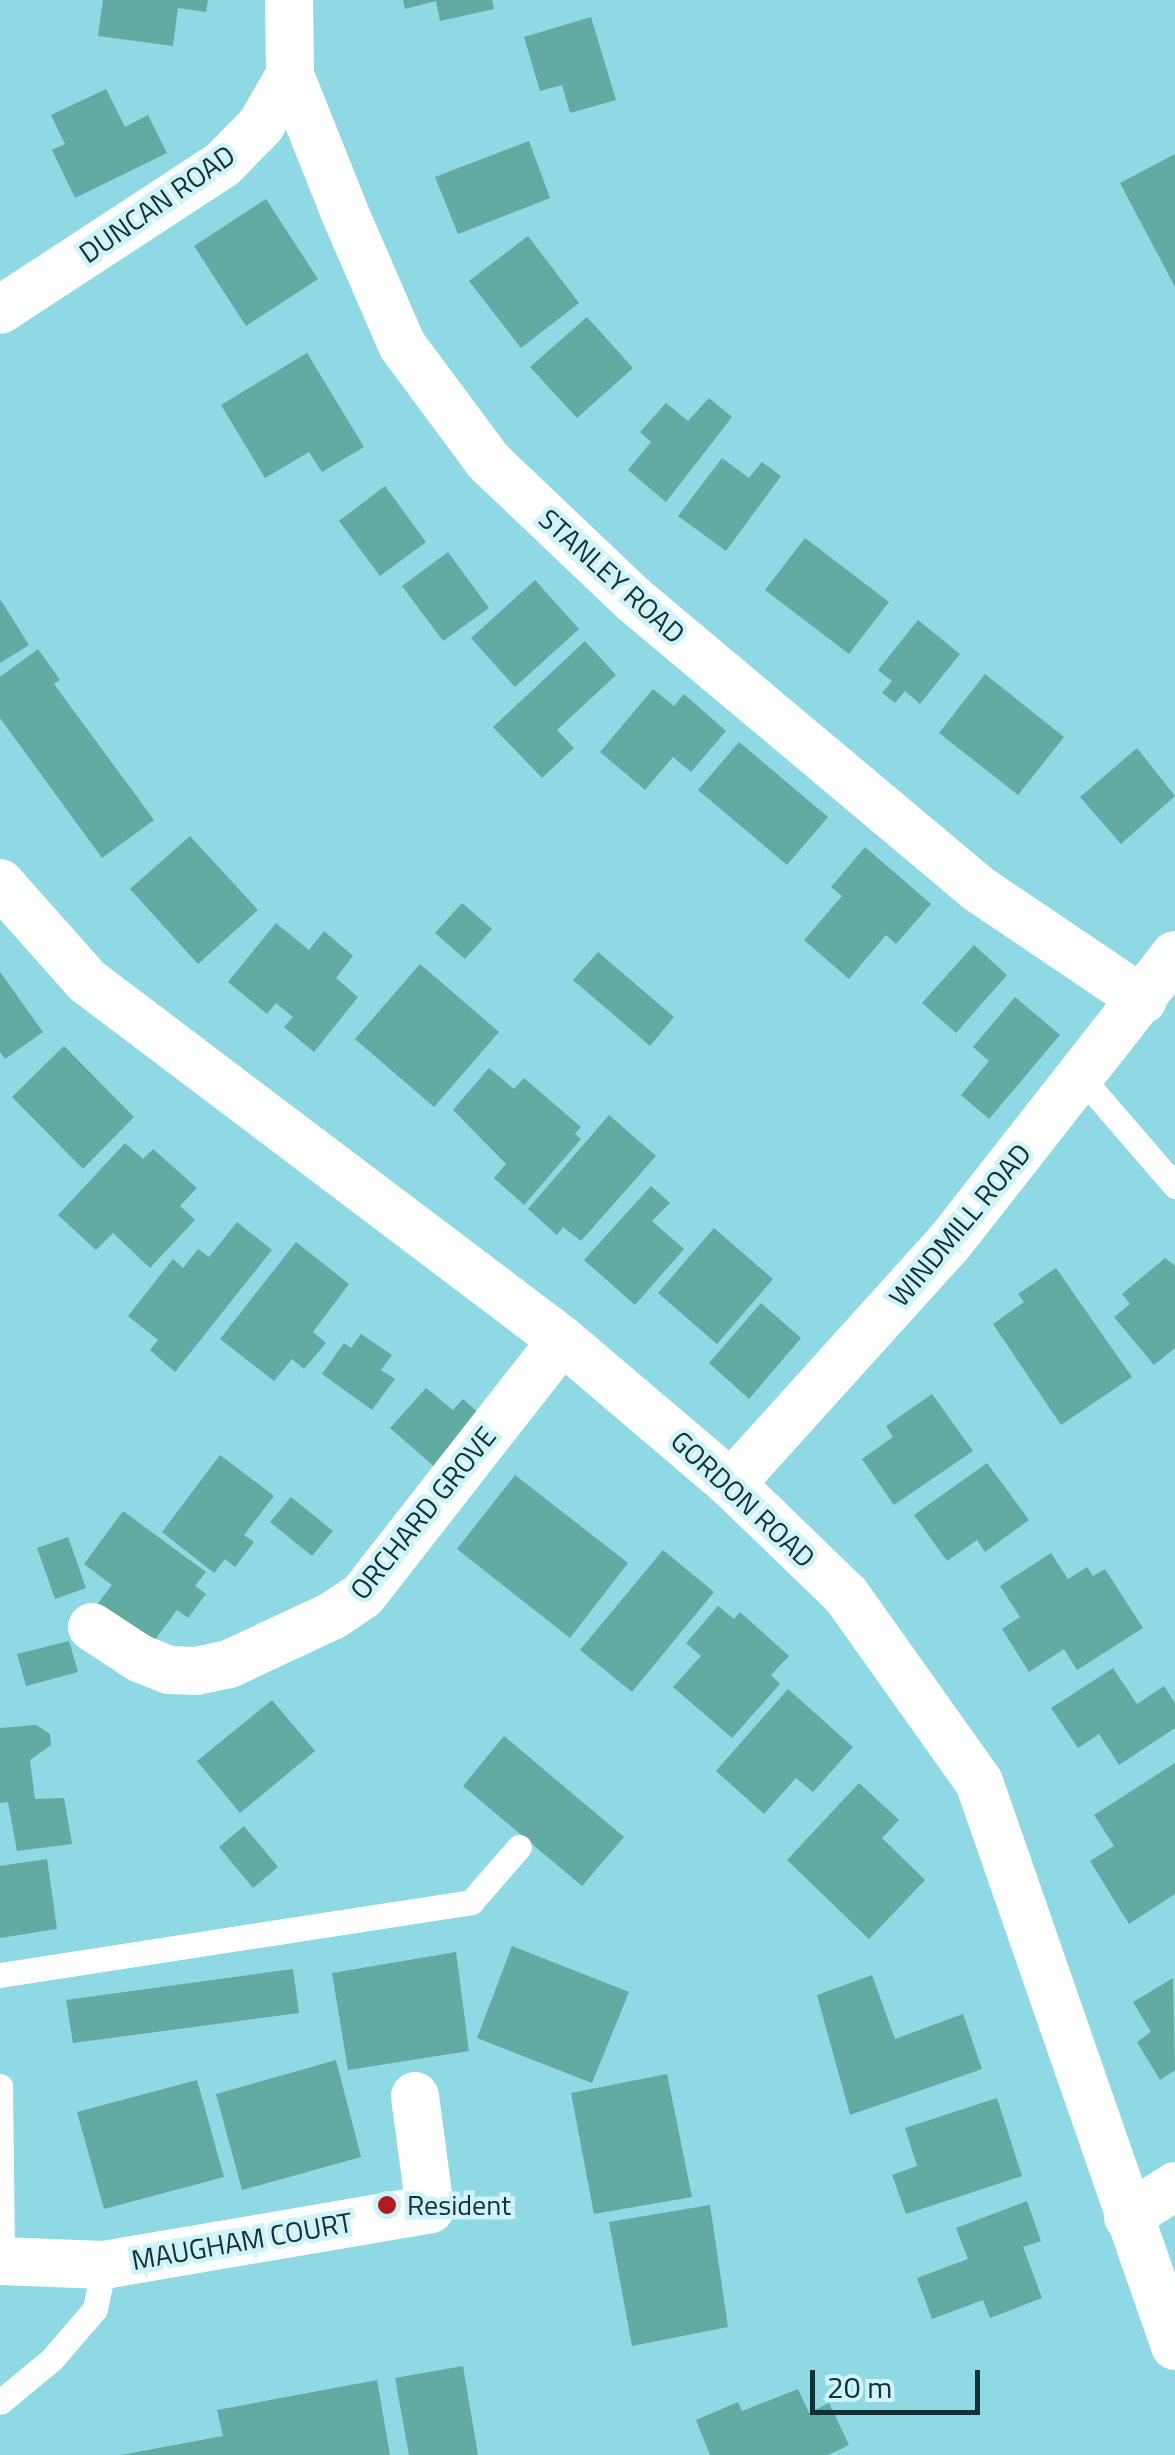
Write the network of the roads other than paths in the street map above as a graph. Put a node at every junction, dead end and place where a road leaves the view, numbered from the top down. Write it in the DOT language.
graph roads {
  1 [pos="290,0"];
  2 [pos="290,75"];
  3 [pos="0,310"];
  4 [pos="0,884"];
  5 [pos="1175,954"];
  6 [pos="1143,1000"];
  7 [pos="1081,1077"];
  8 [pos="1175,1186"];
  9 [pos="562,1340"];
  10 [pos="731,1484"];
  11 [pos="92,1627"];
  12 [pos="519,1846"];
  13 [pos="0,1975"];
  14 [pos="0,2086"];
  15 [pos="415,2096"];
  16 [pos="1175,2186"];
  17 [pos="1128,2217"];
  18 [pos="1,2261"];
  19 [pos="104,2265"];
  20 [pos="1175,2346"];
  21 [pos="0,2402"];
  1 -- 2 [label="street, STANLEY ROAD"];
  2 -- 3 [label="street, DUNCAN ROAD"];
  2 -- 6 [label="street, STANLEY ROAD"];
  4 -- 9 [label="street, GORDON ROAD"];
  5 -- 6 [label="street, WINDMILL ROAD"];
  6 -- 7 [label="street, WINDMILL ROAD"];
  7 -- 8 [label="lane"];
  7 -- 10 [label="street, WINDMILL ROAD"];
  9 -- 10 [label="street, GORDON ROAD"];
  9 -- 11 [label="street, ORCHARD GROVE"];
  10 -- 17 [label="street, GORDON ROAD"];
  12 -- 13 [label="lane"];
  14 -- 18 [label="lane"];
  15 -- 19 [label="street, MAUGHAM COURT"];
  16 -- 17 [label="street"];
  17 -- 20 [label="street, GORDON ROAD"];
  18 -- 19 [label="street, MAUGHAM COURT"];
  19 -- 21 [label="lane"];
}
